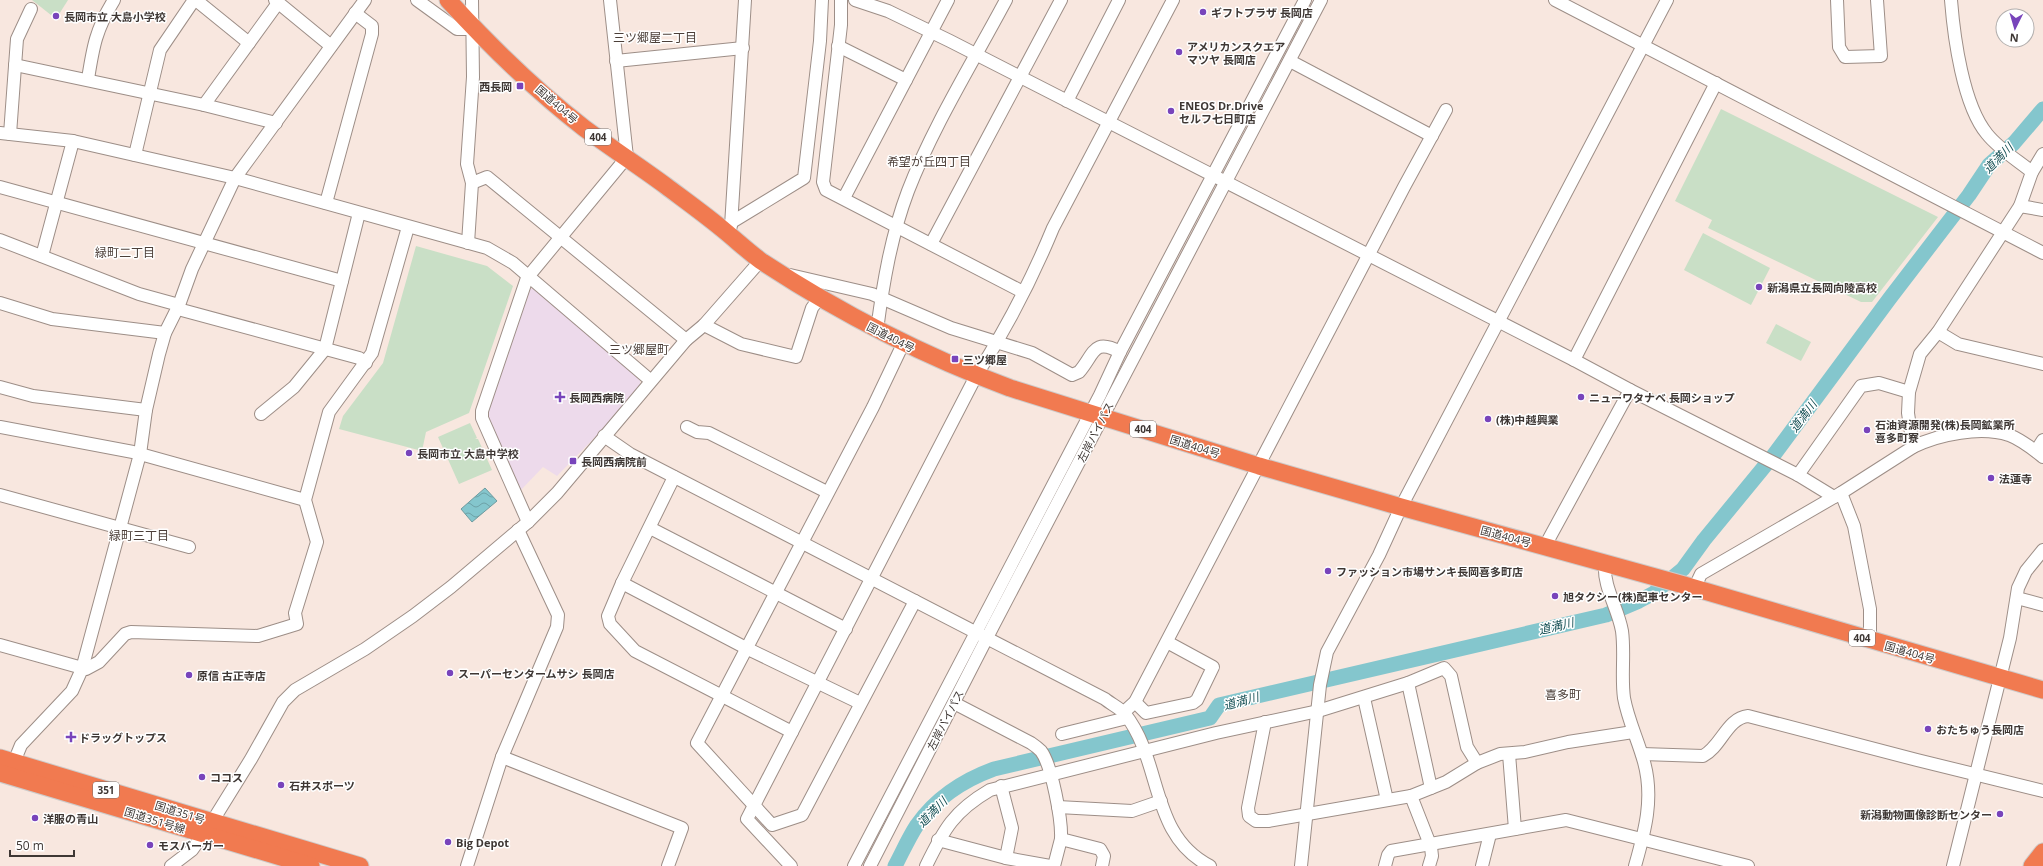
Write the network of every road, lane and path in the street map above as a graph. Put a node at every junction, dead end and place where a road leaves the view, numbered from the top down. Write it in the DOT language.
graph roads {
  1 [pos="114,0"];
  2 [pos="195,0"];
  3 [pos="365,0"];
  4 [pos="417,0"];
  5 [pos="448,0"];
  6 [pos="472,0"];
  7 [pos="610,0"];
  8 [pos="745,0"];
  9 [pos="822,0"];
  10 [pos="841,0"];
  11 [pos="855,0"];
  12 [pos="948,0"];
  13 [pos="1006,0"];
  14 [pos="1061,0"];
  15 [pos="1120,0"];
  16 [pos="1173,0"];
  17 [pos="1305,0"];
  18 [pos="1322,0"];
  19 [pos="1556,0"];
  20 [pos="1667,0"];
  21 [pos="1837,0"];
  22 [pos="1877,0"];
  23 [pos="1951,0"];
  24 [pos="276,1"];
  25 [pos="31,9"];
  26 [pos="355,13"];
  27 [pos="474,28"];
  28 [pos="931,32"];
  29 [pos="249,42"];
  30 [pos="1644,45"];
  31 [pos="331,46"];
  32 [pos="838,46"];
  33 [pos="743,48"];
  34 [pos="976,55"];
  35 [pos="616,61"];
  36 [pos="1290,61"];
  37 [pos="15,65"];
  38 [pos="1020,77"];
  39 [pos="88,79"];
  40 [pos="906,80"];
  41 [pos="1716,82"];
  42 [pos="150,94"];
  43 [pos="1067,101"];
  44 [pos="204,104"];
  45 [pos="1446,110"];
  46 [pos="276,123"];
  47 [pos="1108,123"];
  48 [pos="5,133"];
  49 [pos="1432,136"];
  50 [pos="73,141"];
  51 [pos="2043,154"];
  52 [pos="135,155"];
  53 [pos="627,157"];
  54 [pos="2032,172"];
  55 [pos="1212,175"];
  56 [pos="235,178"];
  57 [pos="1225,182"];
  58 [pos="472,183"];
  59 [pos="0,187"];
  60 [pos="844,198"];
  61 [pos="58,201"];
  62 [pos="326,203"];
  63 [pos="2020,206"];
  64 [pos="2043,210"];
  65 [pos="359,213"];
  66 [pos="408,227"];
  67 [pos="896,227"];
  68 [pos="731,228"];
  69 [pos="2003,233"];
  70 [pos="562,237"];
  71 [pos="0,240"];
  72 [pos="204,242"];
  73 [pos="468,243"];
  74 [pos="931,244"];
  75 [pos="2043,253"];
  76 [pos="1369,255"];
  77 [pos="42,256"];
  78 [pos="761,260"];
  79 [pos="785,274"];
  80 [pos="527,278"];
  81 [pos="342,281"];
  82 [pos="1023,292"];
  83 [pos="820,297"];
  84 [pos="881,297"];
  85 [pos="0,303"];
  86 [pos="179,307"];
  87 [pos="1498,322"];
  88 [pos="704,325"];
  89 [pos="877,330"];
  90 [pos="165,332"];
  91 [pos="1938,332"];
  92 [pos="686,340"];
  93 [pos="998,342"];
  94 [pos="903,344"];
  95 [pos="325,349"];
  96 [pos="1120,352"];
  97 [pos="1574,360"];
  98 [pos="366,363"];
  99 [pos="2043,364"];
  100 [pos="976,376"];
  101 [pos="650,380"];
  102 [pos="0,387"];
  103 [pos="1630,390"];
  104 [pos="1909,392"];
  105 [pos="146,410"];
  106 [pos="261,414"];
  107 [pos="1096,415"];
  108 [pos="0,427"];
  109 [pos="687,427"];
  110 [pos="604,436"];
  111 [pos="2043,440"];
  112 [pos="1913,447"];
  113 [pos="140,454"];
  114 [pos="2040,454"];
  115 [pos="1259,466"];
  116 [pos="1798,475"];
  117 [pos="674,477"];
  118 [pos="827,492"];
  119 [pos="0,494"];
  120 [pos="1837,495"];
  121 [pos="305,500"];
  122 [pos="1401,507"];
  123 [pos="528,522"];
  124 [pos="119,528"];
  125 [pos="650,528"];
  126 [pos="518,530"];
  127 [pos="801,544"];
  128 [pos="1545,546"];
  129 [pos="189,547"];
  130 [pos="2043,550"];
  131 [pos="1605,564"];
  132 [pos="871,579"];
  133 [pos="622,583"];
  134 [pos="1689,587"];
  135 [pos="775,592"];
  136 [pos="2017,598"];
  137 [pos="915,601"];
  138 [pos="2043,605"];
  139 [pos="846,629"];
  140 [pos="976,632"];
  141 [pos="987,638"];
  142 [pos="1870,640"];
  143 [pos="1167,642"];
  144 [pos="0,646"];
  145 [pos="746,648"];
  146 [pos="82,669"];
  147 [pos="2000,677"];
  148 [pos="1408,683"];
  149 [pos="818,684"];
  150 [pos="2042,688"];
  151 [pos="722,695"];
  152 [pos="1364,698"];
  153 [pos="1135,702"];
  154 [pos="860,703"];
  155 [pos="954,703"];
  156 [pos="1319,707"];
  157 [pos="1126,717"];
  158 [pos="1265,722"];
  159 [pos="792,732"];
  160 [pos="1633,732"];
  161 [pos="1062,734"];
  162 [pos="1143,747"];
  163 [pos="1509,754"];
  164 [pos="1642,754"];
  165 [pos="502,756"];
  166 [pos="7,760"];
  167 [pos="1477,763"];
  168 [pos="1049,772"];
  169 [pos="0,773"];
  170 [pos="1976,774"];
  171 [pos="1001,786"];
  172 [pos="1431,788"];
  173 [pos="2043,791"];
  174 [pos="1412,796"];
  175 [pos="1387,800"];
  176 [pos="1161,801"];
  177 [pos="754,804"];
  178 [pos="1058,807"];
  179 [pos="1307,815"];
  180 [pos="207,828"];
  181 [pos="1515,829"];
  182 [pos="1490,834"];
  183 [pos="1643,838"];
  184 [pos="1061,839"];
  185 [pos="938,840"];
  186 [pos="1430,844"];
  187 [pos="2043,852"];
  188 [pos="1006,858"];
  189 [pos="171,866"];
  190 [pos="311,866"];
  191 [pos="360,866"];
  192 [pos="467,866"];
  193 [pos="668,866"];
  194 [pos="791,866"];
  195 [pos="854,866"];
  196 [pos="870,866"];
  197 [pos="926,866"];
  198 [pos="1050,866"];
  199 [pos="1054,866"];
  200 [pos="1102,866"];
  201 [pos="1210,866"];
  202 [pos="1301,866"];
  203 [pos="1385,866"];
  204 [pos="1429,866"];
  205 [pos="1482,866"];
  206 [pos="1635,866"];
  207 [pos="1748,866"];
  208 [pos="1953,866"];
  209 [pos="2032,866"];
  1 -- 39 [label="street"];
  2 -- 29 [label="street"];
  2 -- 42 [label="street"];
  3 -- 26 [label="street"];
  4 -- 27 [label="street"];
  5 -- 27 [label="highway, 国道404号 / 404"];
  6 -- 27 [label="street"];
  7 -- 35 [label="street"];
  8 -- 33 [label="street"];
  9 -- 68 [label="street"];
  10 -- 32 [label="street"];
  11 -- 28 [label="street"];
  12 -- 28 [label="street"];
  13 -- 34 [label="street"];
  14 -- 38 [label="street"];
  15 -- 43 [label="street"];
  16 -- 47 [label="street"];
  17 -- 55 [label="street, 左岸バイパス"];
  18 -- 36 [label="street, 左岸バイパス"];
  19 -- 30 [label="street"];
  20 -- 30 [label="street"];
  21 -- 22 [label="street"];
  23 -- 54 [label="street"];
  24 -- 29 [label="street"];
  24 -- 31 [label="street"];
  25 -- 37 [label="street"];
  26 -- 31 [label="street"];
  26 -- 62 [label="street"];
  27 -- 53 [label="highway, 国道404号 / 404"];
  27 -- 58 [label="street"];
  28 -- 34 [label="street"];
  28 -- 40 [label="street"];
  29 -- 44 [label="street"];
  30 -- 41 [label="street"];
  30 -- 87 [label="street"];
  31 -- 46 [label="street"];
  32 -- 40 [label="street"];
  32 -- 60 [label="street"];
  33 -- 35 [label="street"];
  33 -- 68 [label="street"];
  34 -- 38 [label="street"];
  34 -- 67 [label="street"];
  35 -- 53 [label="street"];
  36 -- 49 [label="street"];
  36 -- 57 [label="street, 左岸バイパス"];
  37 -- 39 [label="street"];
  37 -- 48 [label="street"];
  38 -- 43 [label="street"];
  38 -- 74 [label="street"];
  39 -- 42 [label="street"];
  40 -- 60 [label="street"];
  41 -- 69 [label="street"];
  41 -- 97 [label="street"];
  42 -- 44 [label="street"];
  42 -- 52 [label="street"];
  43 -- 47 [label="street"];
  44 -- 46 [label="street"];
  45 -- 49 [label="street"];
  46 -- 56 [label="street"];
  47 -- 55 [label="street"];
  47 -- 82 [label="street"];
  48 -- 50 [label="street"];
  49 -- 76 [label="street"];
  50 -- 52 [label="street"];
  50 -- 61 [label="street"];
  51 -- 54 [label="street"];
  52 -- 56 [label="street"];
  53 -- 68 [label="highway, 国道404号 / 404"];
  53 -- 70 [label="street"];
  54 -- 63 [label="street"];
  55 -- 57 [label="street"];
  55 -- 96 [label="street, 左岸バイパス"];
  56 -- 62 [label="street"];
  56 -- 72 [label="street"];
  57 -- 76 [label="street"];
  57 -- 107 [label="street, 左岸バイパス"];
  58 -- 70 [label="street"];
  58 -- 73 [label="street"];
  59 -- 61 [label="street"];
  60 -- 67 [label="street"];
  61 -- 72 [label="street"];
  61 -- 77 [label="street"];
  62 -- 65 [label="street"];
  63 -- 64 [label="street"];
  63 -- 69 [label="street"];
  65 -- 66 [label="street"];
  65 -- 81 [label="street"];
  66 -- 73 [label="street"];
  66 -- 98 [label="street"];
  67 -- 74 [label="street"];
  67 -- 84 [label="street"];
  68 -- 78 [label="highway, 国道404号 / 404"];
  69 -- 75 [label="street"];
  69 -- 91 [label="street"];
  70 -- 80 [label="street"];
  70 -- 92 [label="street"];
  71 -- 77 [label="street"];
  72 -- 81 [label="street"];
  72 -- 86 [label="street"];
  73 -- 80 [label="street"];
  74 -- 82 [label="street"];
  76 -- 87 [label="street"];
  76 -- 115 [label="street"];
  77 -- 86 [label="street"];
  78 -- 79 [label="highway, 国道404号 / 404"];
  78 -- 88 [label="street"];
  79 -- 83 [label="highway, 国道404号 / 404"];
  79 -- 84 [label="street"];
  80 -- 101 [label="street"];
  80 -- 123 [label="street"];
  81 -- 95 [label="street"];
  82 -- 93 [label="street"];
  83 -- 88 [label="street"];
  83 -- 89 [label="highway, 国道404号 / 404"];
  84 -- 89 [label="street"];
  84 -- 93 [label="street"];
  85 -- 90 [label="street"];
  86 -- 90 [label="street"];
  86 -- 95 [label="street"];
  87 -- 97 [label="street"];
  87 -- 122 [label="street"];
  88 -- 92 [label="street"];
  89 -- 94 [label="highway, 国道404号 / 404"];
  90 -- 105 [label="street"];
  91 -- 99 [label="street"];
  91 -- 104 [label="street"];
  92 -- 101 [label="street"];
  93 -- 96 [label="street"];
  93 -- 100 [label="street"];
  94 -- 100 [label="highway, 国道404号 / 404"];
  94 -- 118 [label="street"];
  95 -- 98 [label="street"];
  95 -- 106 [label="street"];
  96 -- 107 [label="street, 左岸バイパス"];
  97 -- 103 [label="street"];
  98 -- 121 [label="street"];
  100 -- 107 [label="highway, 国道404号 / 404"];
  100 -- 132 [label="street"];
  101 -- 110 [label="street"];
  102 -- 105 [label="street"];
  103 -- 116 [label="street"];
  103 -- 128 [label="street"];
  104 -- 112 [label="street"];
  104 -- 116 [label="street"];
  105 -- 113 [label="street"];
  107 -- 115 [label="highway, 国道404号 / 404"];
  107 -- 140 [label="street, 左岸バイパス"];
  107 -- 141 [label="street, 左岸バイパス"];
  108 -- 113 [label="street"];
  109 -- 118 [label="street"];
  110 -- 117 [label="street"];
  110 -- 123 [label="street"];
  111 -- 114 [label="street"];
  112 -- 114 [label="street"];
  112 -- 120 [label="street"];
  113 -- 121 [label="street"];
  113 -- 124 [label="street"];
  115 -- 122 [label="highway, 国道404号 / 404"];
  115 -- 143 [label="street"];
  116 -- 120 [label="street"];
  117 -- 125 [label="street"];
  117 -- 127 [label="street"];
  118 -- 127 [label="street"];
  119 -- 124 [label="street"];
  120 -- 134 [label="street"];
  120 -- 142 [label="street"];
  121 -- 146 [label="street"];
  122 -- 128 [label="highway, 国道404号 / 404"];
  122 -- 156 [label="street"];
  123 -- 126 [label="street"];
  124 -- 129 [label="street"];
  124 -- 146 [label="street"];
  125 -- 133 [label="street"];
  125 -- 135 [label="street"];
  126 -- 165 [label="street"];
  126 -- 180 [label="street"];
  127 -- 132 [label="street"];
  127 -- 135 [label="street"];
  128 -- 131 [label="highway, 国道404号 / 404"];
  130 -- 136 [label="street"];
  131 -- 134 [label="highway, 国道404号 / 404"];
  131 -- 160 [label="street"];
  132 -- 137 [label="street"];
  132 -- 139 [label="street"];
  133 -- 145 [label="street"];
  133 -- 151 [label="street"];
  134 -- 142 [label="highway, 国道404号 / 404"];
  135 -- 139 [label="street"];
  135 -- 145 [label="street"];
  136 -- 138 [label="street"];
  136 -- 147 [label="street"];
  137 -- 140 [label="street"];
  137 -- 154 [label="street"];
  139 -- 149 [label="street"];
  140 -- 141 [label="street"];
  140 -- 195 [label="street, 左岸バイパス"];
  141 -- 155 [label="street, 左岸バイパス"];
  141 -- 157 [label="street"];
  142 -- 147 [label="highway, 国道404号 / 404"];
  143 -- 153 [label="street"];
  143 -- 153 [label="street"];
  144 -- 146 [label="street"];
  145 -- 149 [label="street"];
  145 -- 151 [label="street"];
  146 -- 166 [label="street"];
  147 -- 150 [label="highway, 国道404号 / 404"];
  147 -- 170 [label="street"];
  148 -- 152 [label="street"];
  148 -- 167 [label="street"];
  148 -- 172 [label="street"];
  149 -- 154 [label="street"];
  149 -- 159 [label="street"];
  151 -- 159 [label="street"];
  151 -- 177 [label="street"];
  152 -- 156 [label="street"];
  152 -- 175 [label="street"];
  153 -- 157 [label="street"];
  154 -- 177 [label="street"];
  155 -- 168 [label="street"];
  155 -- 196 [label="street, 左岸バイパス"];
  156 -- 158 [label="street"];
  156 -- 179 [label="street"];
  157 -- 161 [label="street"];
  157 -- 162 [label="street"];
  158 -- 162 [label="street"];
  158 -- 179 [label="street"];
  159 -- 177 [label="street"];
  160 -- 163 [label="street"];
  160 -- 164 [label="street"];
  162 -- 168 [label="street"];
  162 -- 176 [label="street"];
  163 -- 167 [label="street"];
  163 -- 181 [label="street"];
  164 -- 170 [label="street"];
  164 -- 183 [label="street"];
  165 -- 192 [label="street"];
  165 -- 193 [label="street"];
  166 -- 180 [label="highway, 国道351号 / 351"];
  167 -- 172 [label="street"];
  168 -- 171 [label="street"];
  168 -- 178 [label="street"];
  169 -- 180 [label="highway, 国道351号線 / 351"];
  170 -- 173 [label="street"];
  170 -- 208 [label="street"];
  171 -- 185 [label="street"];
  171 -- 188 [label="street"];
  172 -- 174 [label="street"];
  174 -- 175 [label="street"];
  174 -- 186 [label="street"];
  175 -- 179 [label="street"];
  176 -- 178 [label="street"];
  176 -- 201 [label="street"];
  177 -- 194 [label="street"];
  178 -- 184 [label="street"];
  179 -- 202 [label="street"];
  180 -- 189 [label="street"];
  180 -- 190 [label="highway, 国道351号線 / 351"];
  180 -- 191 [label="highway, 国道351号 / 351"];
  181 -- 182 [label="street"];
  181 -- 183 [label="street"];
  182 -- 186 [label="street"];
  182 -- 205 [label="street"];
  183 -- 206 [label="street"];
  183 -- 207 [label="street"];
  184 -- 199 [label="street"];
  184 -- 200 [label="street"];
  185 -- 188 [label="street"];
  185 -- 197 [label="street"];
  186 -- 203 [label="street"];
  186 -- 204 [label="street"];
  187 -- 209 [label="highway"];
  188 -- 198 [label="street"];
}
